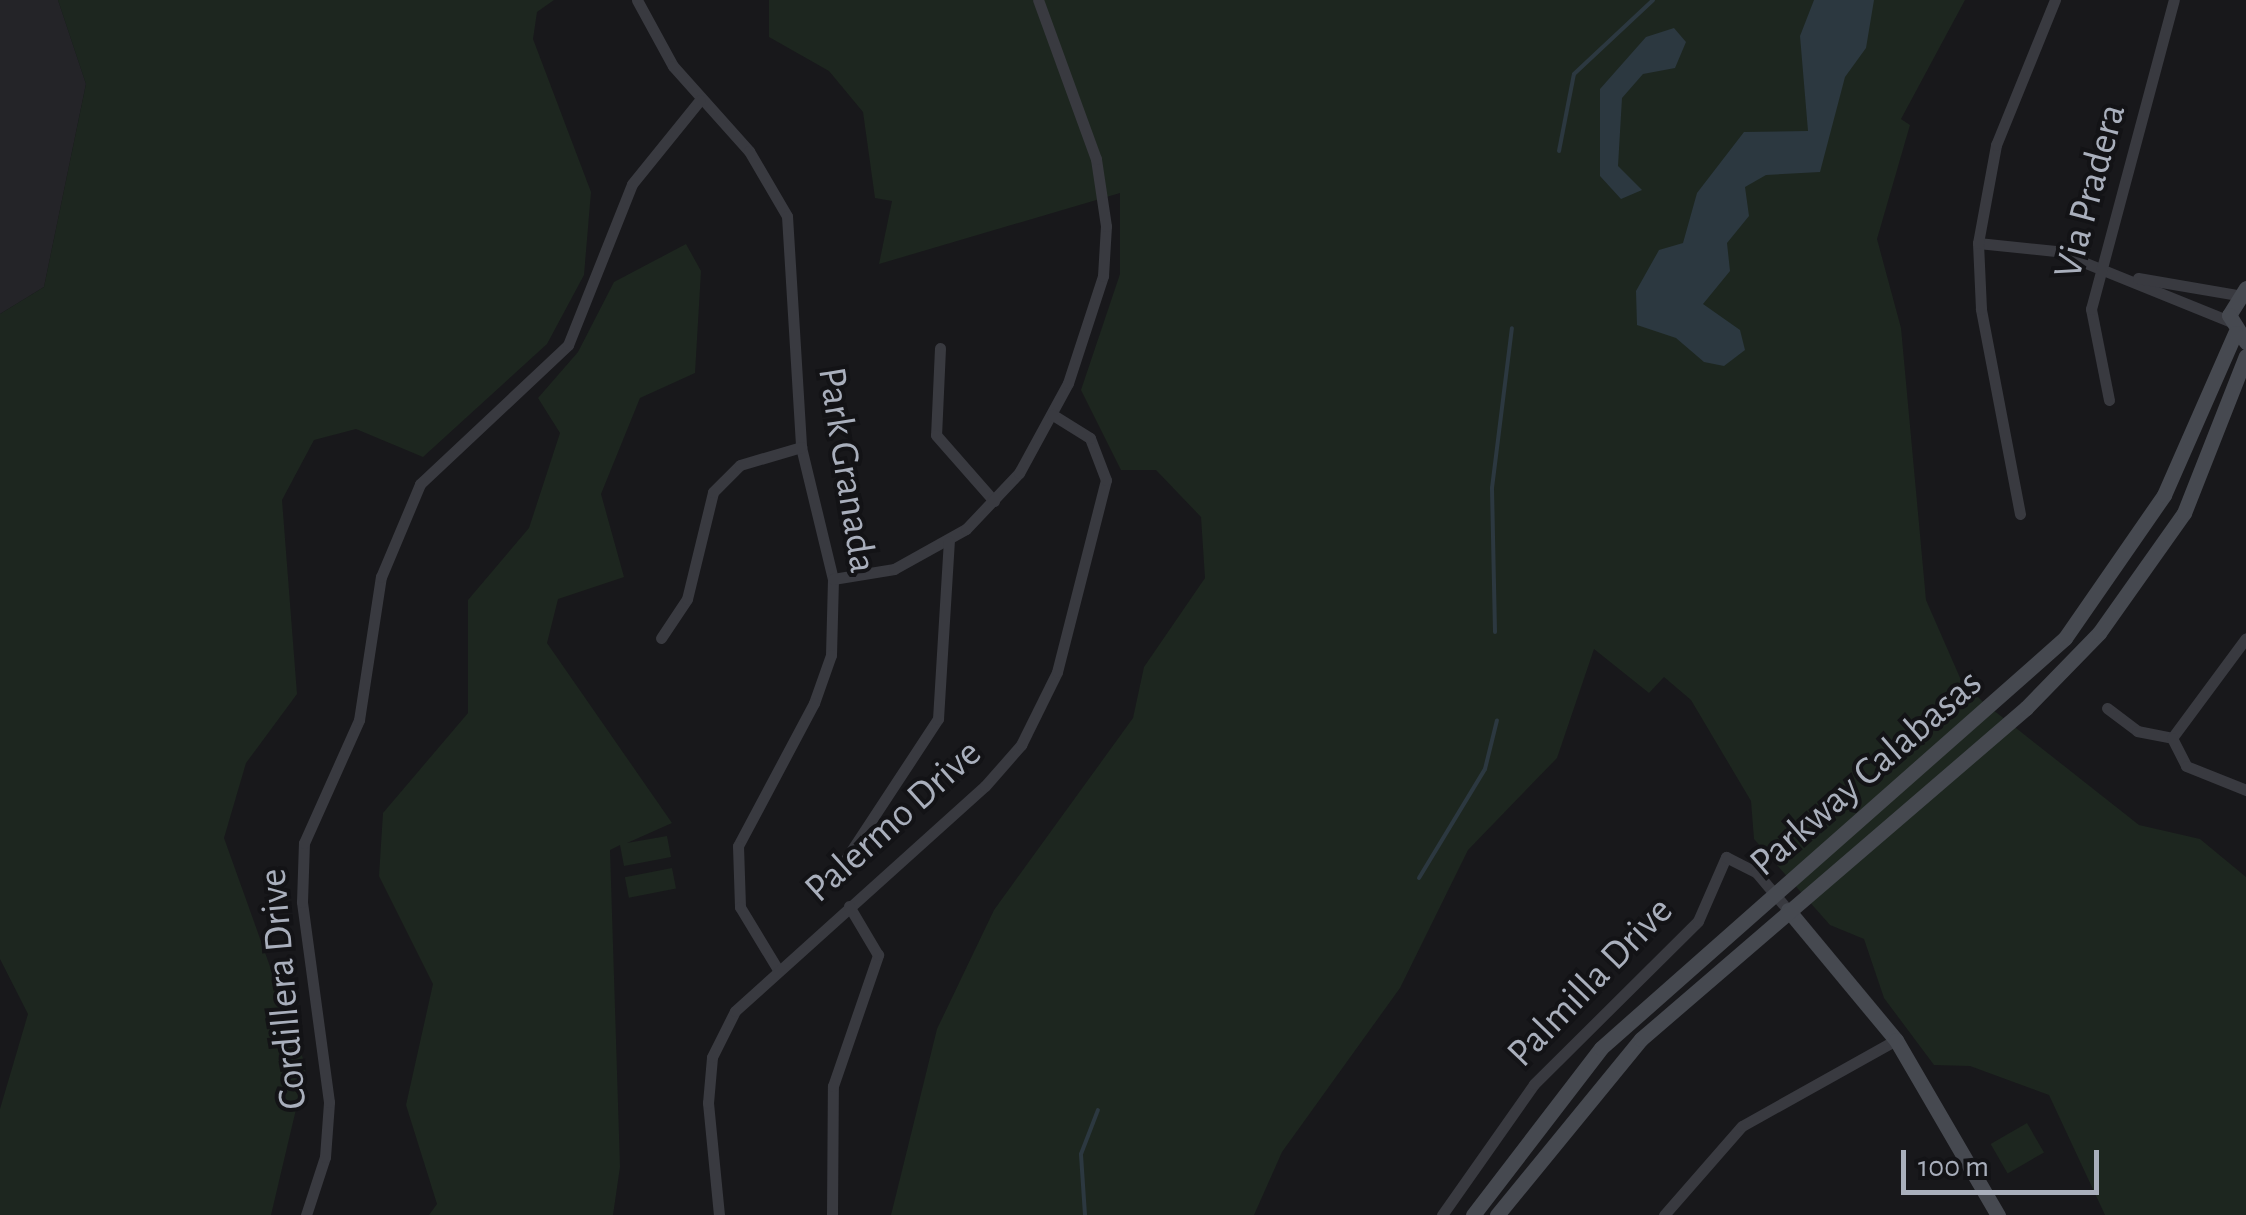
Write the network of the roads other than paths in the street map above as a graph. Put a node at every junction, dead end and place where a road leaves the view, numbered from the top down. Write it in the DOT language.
graph roads {
  1 [pos="637,0"];
  2 [pos="1038,0"];
  3 [pos="2055,0"];
  4 [pos="2174,0"];
  5 [pos="700,100"];
  6 [pos="1978,242"];
  7 [pos="2103,266"];
  8 [pos="2138,278"];
  9 [pos="2190,283"];
  10 [pos="2242,291"];
  11 [pos="2184,303"];
  12 [pos="2237,332"];
  13 [pos="940,348"];
  14 [pos="2246,356"];
  15 [pos="2108,400"];
  16 [pos="1052,415"];
  17 [pos="801,447"];
  18 [pos="994,501"];
  19 [pos="2020,514"];
  20 [pos="949,541"];
  21 [pos="834,579"];
  22 [pos="661,638"];
  23 [pos="2246,638"];
  24 [pos="2107,708"];
  25 [pos="2172,738"];
  26 [pos="2246,790"];
  27 [pos="836,874"];
  28 [pos="1775,895"];
  29 [pos="849,906"];
  30 [pos="1788,910"];
  31 [pos="777,968"];
  32 [pos="1896,1040"];
  33 [pos="306,1215"];
  34 [pos="719,1215"];
  35 [pos="832,1215"];
  36 [pos="1442,1215"];
  37 [pos="1474,1215"];
  38 [pos="1497,1215"];
  39 [pos="1664,1215"];
  40 [pos="1998,1215"];
  1 -- 5 [label="street, Park Granada"];
  2 -- 16 [label="street"];
  3 -- 6 [label="street"];
  4 -- 7 [label="street, Via Pradera"];
  5 -- 17 [label="street, Park Granada"];
  5 -- 33 [label="street, Cordillera Drive"];
  6 -- 7 [label="street"];
  6 -- 19 [label="street"];
  7 -- 8 [label="street"];
  7 -- 15 [label="street, Via Pradera"];
  8 -- 9 [label="street"];
  8 -- 11 [label="street"];
  9 -- 10 [label="street"];
  9 -- 11 [label="street"];
  10 -- 12 [label="street, Parkway Calabasas"];
  11 -- 12 [label="street"];
  12 -- 28 [label="street, Parkway Calabasas"];
  13 -- 18 [label="street"];
  14 -- 30 [label="street, Parkway Calabasas"];
  16 -- 18 [label="street"];
  16 -- 29 [label="street, Palermo Drive"];
  17 -- 21 [label="street, Park Granada"];
  17 -- 22 [label="street"];
  18 -- 20 [label="street"];
  20 -- 21 [label="street"];
  20 -- 27 [label="street"];
  21 -- 31 [label="street, Park Granada"];
  23 -- 25 [label="street"];
  24 -- 25 [label="street"];
  25 -- 26 [label="street"];
  28 -- 30 [label="street, Palmilla Drive"];
  28 -- 36 [label="street, Palmilla Drive"];
  28 -- 37 [label="street, Parkway Calabasas"];
  29 -- 31 [label="street, Palermo Drive"];
  29 -- 35 [label="street"];
  30 -- 32 [label="street"];
  30 -- 38 [label="street, Parkway Calabasas"];
  31 -- 34 [label="street, Palermo Drive"];
  32 -- 39 [label="street"];
  32 -- 40 [label="street"];
}
